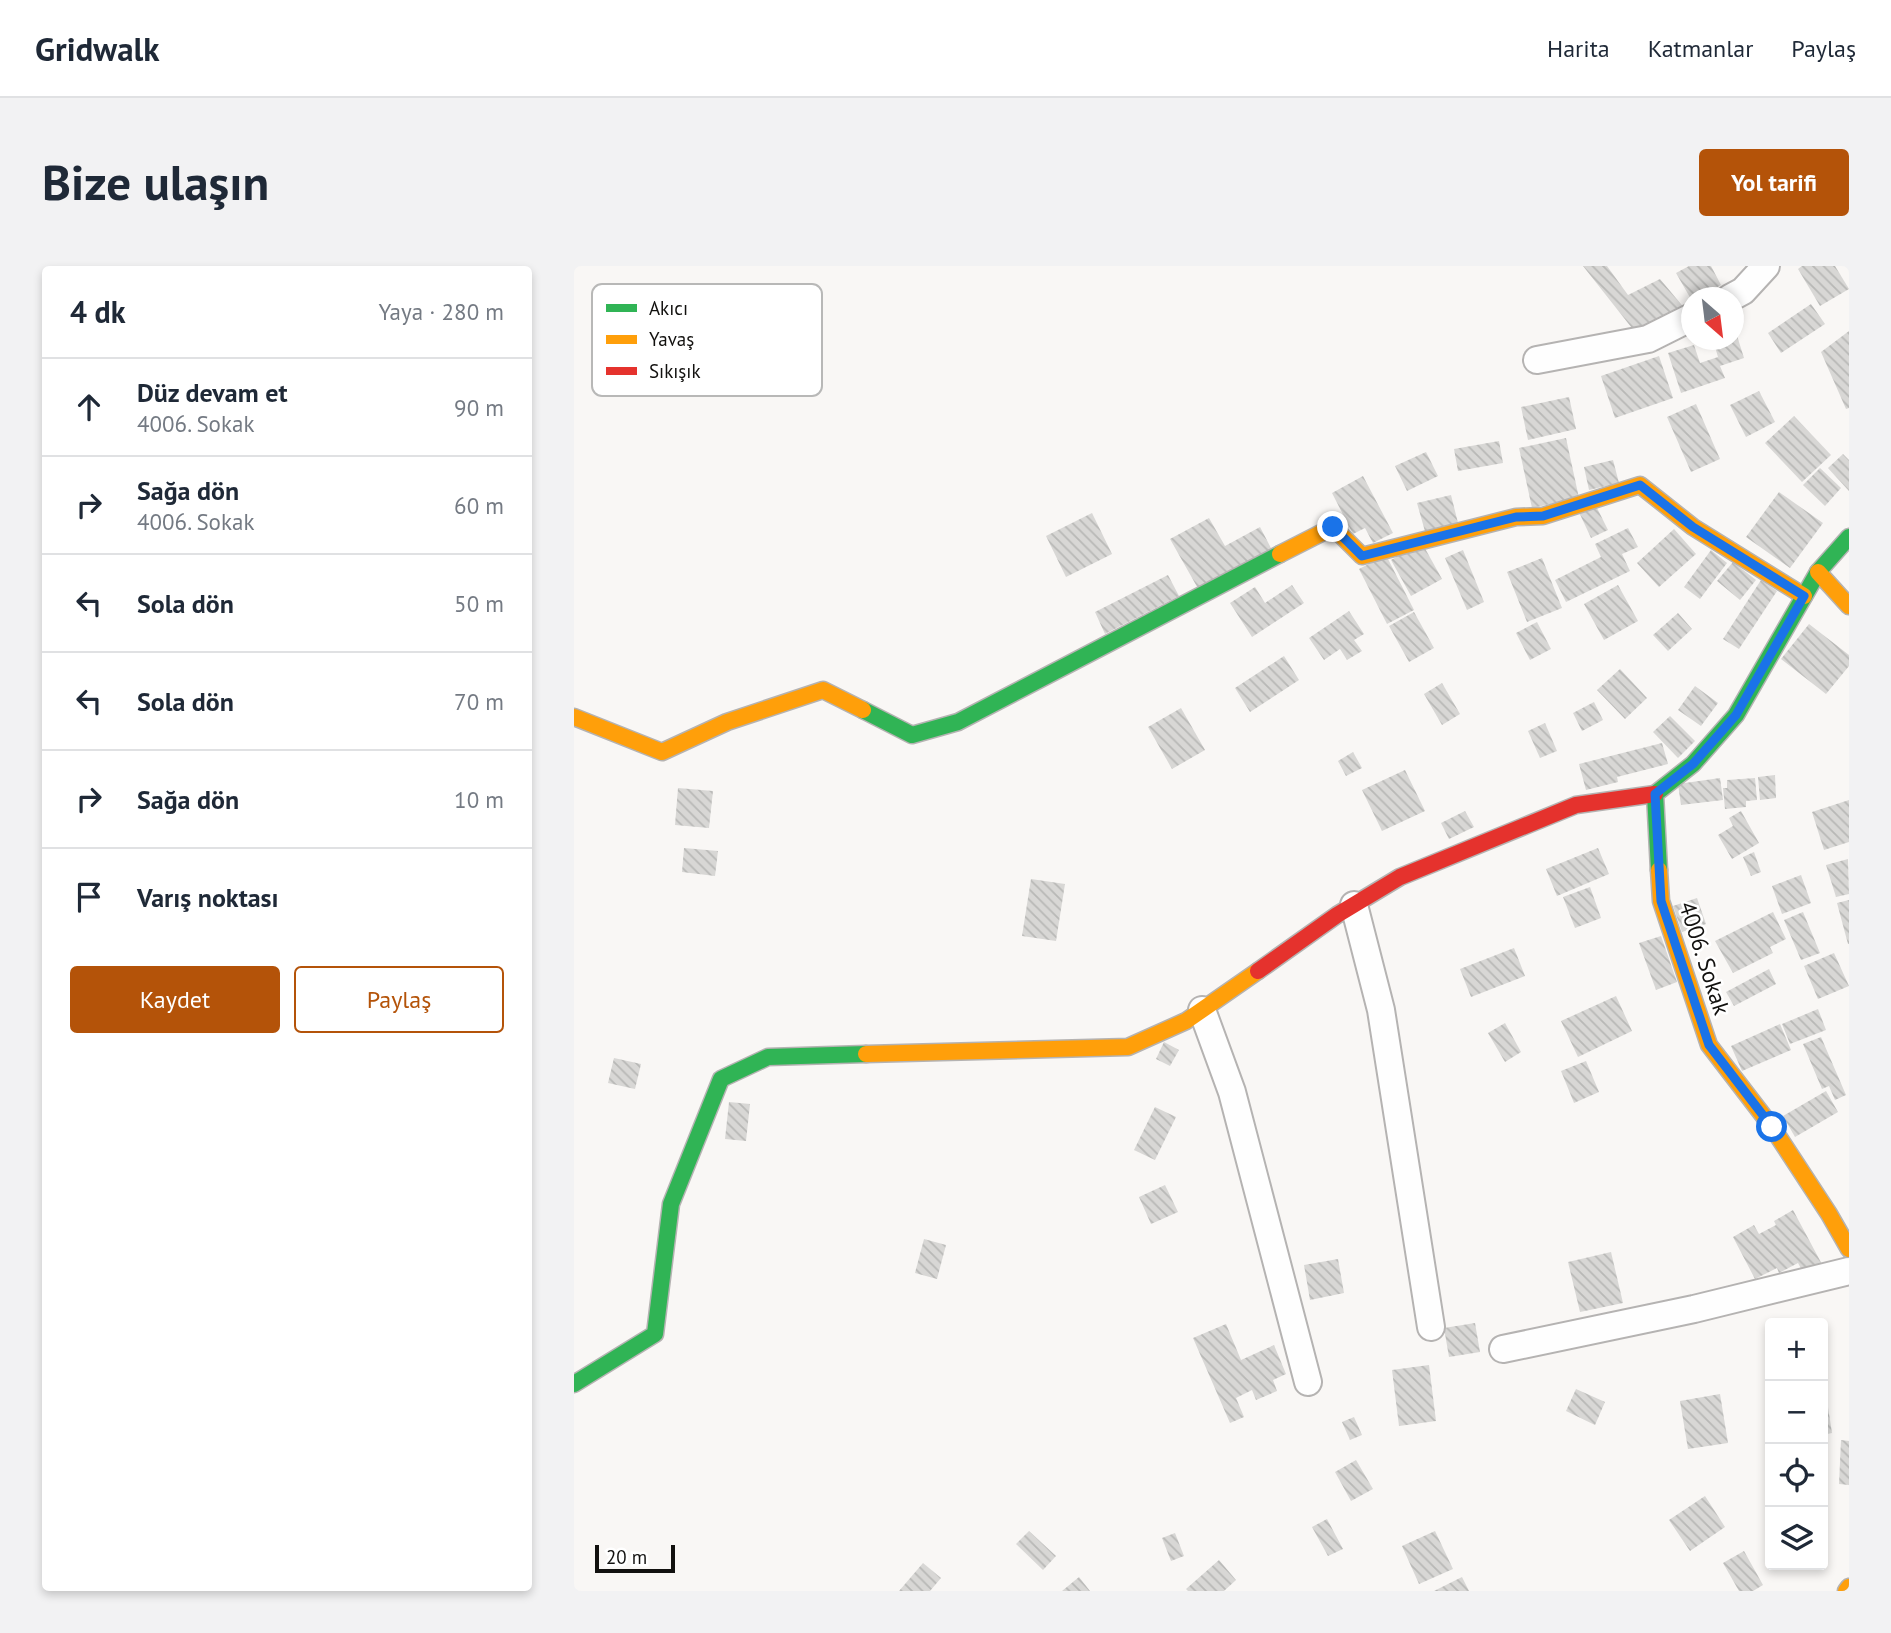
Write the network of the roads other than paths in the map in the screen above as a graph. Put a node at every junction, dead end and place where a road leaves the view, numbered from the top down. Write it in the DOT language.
graph roads {
  1 [pos="1766,266"];
  2 [pos="1744,290"];
  3 [pos="1681,322"];
  4 [pos="1537,360"];
  5 [pos="1849,537"];
  6 [pos="1818,572"];
  7 [pos="1804,596"];
  8 [pos="1849,606"];
  9 [pos="574,718"];
  10 [pos="1655,794"];
  11 [pos="1354,905"];
  12 [pos="1202,1010"];
  13 [pos="1849,1249"];
  14 [pos="1849,1271"];
  15 [pos="1432,1327"];
  16 [pos="1503,1349"];
  17 [pos="1308,1382"];
  18 [pos="574,1384"];
  1 -- 2 [label="street"];
  3 -- 4 [label="street"];
  5 -- 6 [label="street"];
  6 -- 7 [label="street"];
  6 -- 8 [label="street"];
  7 -- 9 [label="street"];
  7 -- 10 [label="street"];
  10 -- 11 [label="street"];
  10 -- 13 [label="street, 4006. Sokak"];
  11 -- 12 [label="street"];
  11 -- 15 [label="street"];
  12 -- 17 [label="street"];
  12 -- 18 [label="street"];
  14 -- 16 [label="street"];
}
